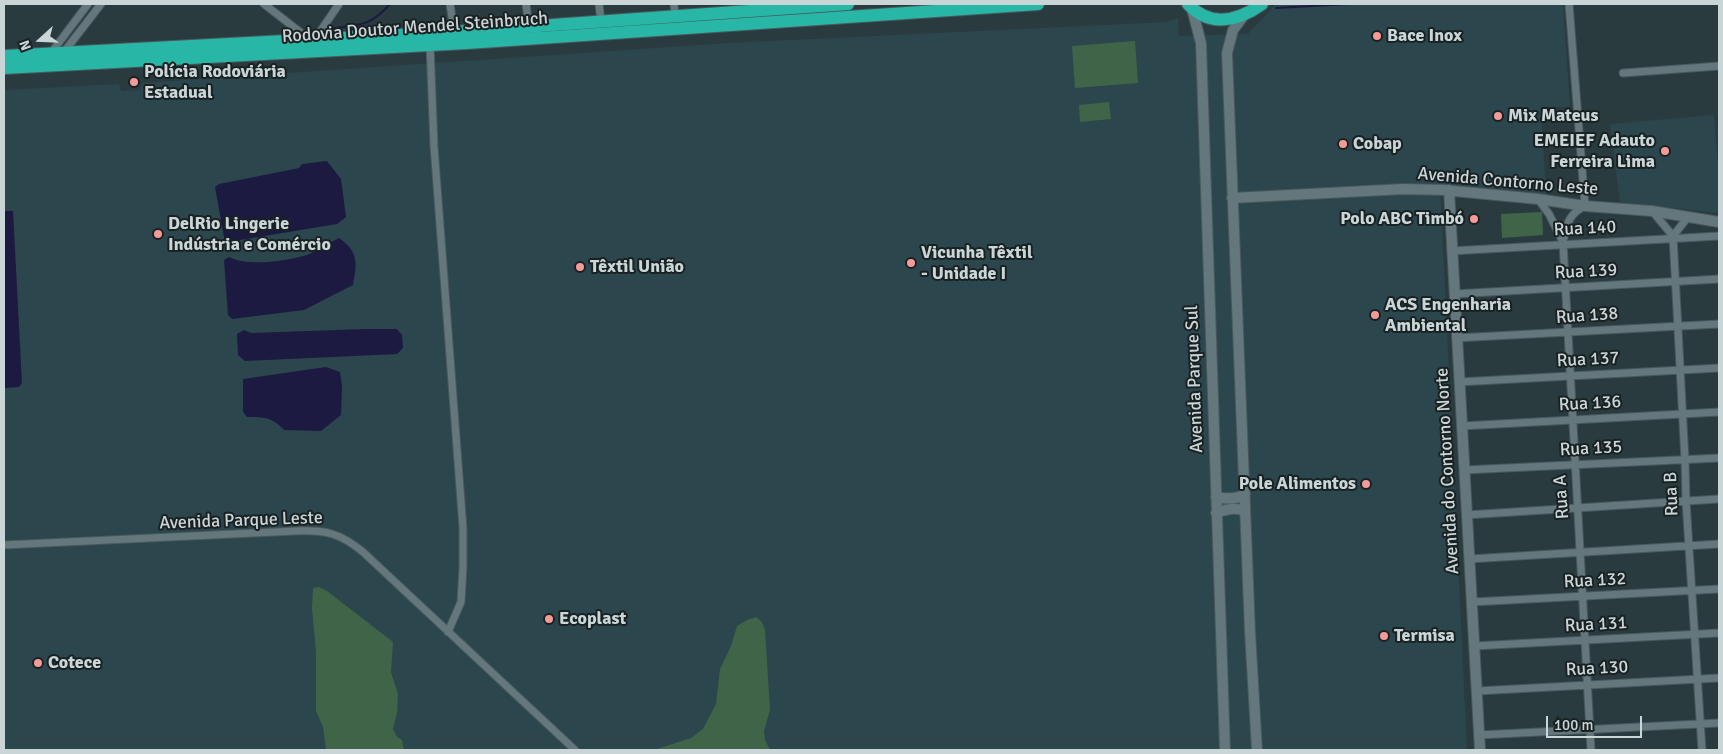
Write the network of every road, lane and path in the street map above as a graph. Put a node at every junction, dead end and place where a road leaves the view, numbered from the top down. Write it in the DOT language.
graph roads {
  1 [pos="88,4"];
  2 [pos="101,4"];
  3 [pos="264,4"];
  4 [pos="339,4"];
  5 [pos="450,4"];
  6 [pos="526,4"];
  7 [pos="599,4"];
  8 [pos="848,4"];
  9 [pos="1038,4"];
  10 [pos="1257,4"];
  11 [pos="1262,4"];
  12 [pos="1569,4"];
  13 [pos="824,5"];
  14 [pos="1190,5"];
  15 [pos="749,7"];
  16 [pos="674,10"];
  17 [pos="1244,14"];
  18 [pos="601,22"];
  19 [pos="528,27"];
  20 [pos="454,32"];
  21 [pos="312,39"];
  22 [pos="430,45"];
  23 [pos="64,52"];
  24 [pos="50,54"];
  25 [pos="4,56"];
  26 [pos="1719,66"];
  27 [pos="4,68"];
  28 [pos="1623,73"];
  29 [pos="1449,190"];
  30 [pos="1232,198"];
  31 [pos="1538,199"];
  32 [pos="1585,206"];
  33 [pos="1652,211"];
  34 [pos="1688,217"];
  35 [pos="1719,222"];
  36 [pos="1719,236"];
  37 [pos="1673,238"];
  38 [pos="1563,243"];
  39 [pos="1451,251"];
  40 [pos="1719,279"];
  41 [pos="1675,282"];
  42 [pos="1566,289"];
  43 [pos="1454,294"];
  44 [pos="1719,324"];
  45 [pos="1678,326"];
  46 [pos="1568,333"];
  47 [pos="1456,338"];
  48 [pos="1719,368"];
  49 [pos="1680,370"];
  50 [pos="1570,375"];
  51 [pos="1459,382"];
  52 [pos="1719,412"];
  53 [pos="1682,413"];
  54 [pos="1573,420"];
  55 [pos="1462,426"];
  56 [pos="1719,458"];
  57 [pos="1686,460"];
  58 [pos="1575,465"];
  59 [pos="1464,470"];
  60 [pos="1245,494"];
  61 [pos="1216,497"];
  62 [pos="1719,499"];
  63 [pos="1686,501"];
  64 [pos="1577,508"];
  65 [pos="1245,511"];
  66 [pos="1216,513"];
  67 [pos="1466,515"];
  68 [pos="1719,544"];
  69 [pos="4,545"];
  70 [pos="1689,545"];
  71 [pos="1581,552"];
  72 [pos="1469,559"];
  73 [pos="1719,589"];
  74 [pos="1692,590"];
  75 [pos="1583,596"];
  76 [pos="1472,602"];
  77 [pos="448,632"];
  78 [pos="1719,633"];
  79 [pos="1695,635"];
  80 [pos="1585,640"];
  81 [pos="1474,646"];
  82 [pos="1719,678"];
  83 [pos="1697,679"];
  84 [pos="1587,684"];
  85 [pos="1477,691"];
  86 [pos="1719,723"];
  87 [pos="1700,724"];
  88 [pos="1590,730"];
  89 [pos="1479,736"];
  90 [pos="575,750"];
  91 [pos="1225,750"];
  92 [pos="1258,750"];
  93 [pos="1480,750"];
  94 [pos="1591,750"];
  95 [pos="1702,750"];
  1 -- 24 [label="street"];
  2 -- 23 [label="street"];
  3 -- 21 [label="street"];
  4 -- 21 [label="street"];
  5 -- 20 [label="street"];
  6 -- 19 [label="street"];
  7 -- 18 [label="street"];
  8 -- 13 [label="highway, Rodovia Doutor Mendel Steinbruch"];
  9 -- 22 [label="highway, Rodovia Doutor Mendel Steinbruch"];
  10 -- 17 [label="street"];
  11 -- 17 [label="highway"];
  12 -- 32 [label="street"];
  13 -- 15 [label="highway, Rodovia Doutor Mendel Steinbruch"];
  14 -- 17 [label="highway"];
  14 -- 61 [label="street, Avenida Parque Sul"];
  15 -- 16 [label="highway, Rodovia Doutor Mendel Steinbruch"];
  16 -- 18 [label="highway, Rodovia Doutor Mendel Steinbruch"];
  17 -- 30 [label="street"];
  18 -- 19 [label="highway, Rodovia Doutor Mendel Steinbruch"];
  19 -- 20 [label="highway, Rodovia Doutor Mendel Steinbruch"];
  20 -- 21 [label="highway, Rodovia Doutor Mendel Steinbruch"];
  21 -- 23 [label="highway, Rodovia Doutor Mendel Steinbruch"];
  22 -- 27 [label="highway, Rodovia Doutor Mendel Steinbruch"];
  22 -- 77 [label="street"];
  23 -- 24 [label="highway, Rodovia Doutor Mendel Steinbruch"];
  24 -- 25 [label="highway, Rodovia Doutor Mendel Steinbruch"];
  26 -- 28 [label="street"];
  29 -- 30 [label="street, Avenida Contorno Leste"];
  29 -- 31 [label="street, Avenida Contorno Leste"];
  29 -- 39 [label="street, Avenida do Contorno Norte"];
  30 -- 60 [label="street"];
  31 -- 32 [label="street, Avenida Contorno Leste"];
  31 -- 38 [label="street, Rua A"];
  32 -- 33 [label="street, Avenida Contorno Leste"];
  32 -- 38 [label="street, Rua A"];
  33 -- 34 [label="street, Avenida Contorno Leste"];
  33 -- 37 [label="street"];
  34 -- 35 [label="street, Avenida Contorno Leste"];
  34 -- 37 [label="street"];
  36 -- 37 [label="street, Rua 140"];
  37 -- 38 [label="street, Rua 140"];
  37 -- 41 [label="street, Rua B"];
  38 -- 39 [label="street, Rua 140"];
  38 -- 42 [label="street, Rua A"];
  39 -- 43 [label="street, Avenida do Contorno Norte"];
  40 -- 41 [label="street, Rua 139"];
  41 -- 42 [label="street, Rua 139"];
  41 -- 45 [label="street, Rua B"];
  42 -- 43 [label="street, Rua 139"];
  42 -- 46 [label="street, Rua A"];
  43 -- 47 [label="street, Avenida do Contorno Norte"];
  44 -- 45 [label="street, Rua 138"];
  45 -- 46 [label="street, Rua 138"];
  45 -- 49 [label="street, Rua B"];
  46 -- 47 [label="street, Rua 138"];
  46 -- 50 [label="street, Rua A"];
  47 -- 51 [label="street, Avenida do Contorno Norte"];
  48 -- 49 [label="street, Rua 137"];
  49 -- 50 [label="street, Rua 137"];
  49 -- 53 [label="street, Rua B"];
  50 -- 51 [label="street, Rua 137"];
  50 -- 54 [label="street, Rua A"];
  51 -- 55 [label="street, Avenida do Contorno Norte"];
  52 -- 53 [label="street, Rua 136"];
  53 -- 54 [label="street, Rua 136"];
  53 -- 57 [label="street, Rua B"];
  54 -- 55 [label="street, Rua 136"];
  54 -- 58 [label="street, Rua A"];
  55 -- 59 [label="street, Avenida do Contorno Norte"];
  56 -- 57 [label="street, Rua 135"];
  57 -- 58 [label="street, Rua 135"];
  57 -- 63 [label="street, Rua B"];
  58 -- 59 [label="street, Rua 135"];
  58 -- 64 [label="street, Rua A"];
  59 -- 67 [label="street, Avenida do Contorno Norte"];
  60 -- 61 [label="street"];
  60 -- 65 [label="street"];
  61 -- 66 [label="street, Avenida Parque Sul"];
  62 -- 63 [label="street"];
  63 -- 64 [label="street"];
  63 -- 70 [label="street, Rua B"];
  64 -- 67 [label="street"];
  64 -- 71 [label="street, Rua A"];
  65 -- 66 [label="street"];
  65 -- 92 [label="street"];
  66 -- 91 [label="street, Avenida Parque Sul"];
  67 -- 72 [label="street, Avenida do Contorno Norte"];
  68 -- 70 [label="street"];
  69 -- 77 [label="street, Avenida Parque Leste"];
  70 -- 71 [label="street"];
  70 -- 74 [label="street, Rua B"];
  71 -- 72 [label="street"];
  71 -- 75 [label="street, Rua A"];
  72 -- 76 [label="street, Avenida do Contorno Norte"];
  73 -- 74 [label="street, Rua 132"];
  74 -- 75 [label="street, Rua 132"];
  74 -- 79 [label="street, Rua B"];
  75 -- 76 [label="street, Rua 132"];
  75 -- 80 [label="street, Rua A"];
  76 -- 81 [label="street, Avenida do Contorno Norte"];
  77 -- 90 [label="street, Avenida Parque Leste"];
  78 -- 79 [label="street, Rua 131"];
  79 -- 80 [label="street, Rua 131"];
  79 -- 83 [label="street, Rua B"];
  80 -- 81 [label="street, Rua 131"];
  80 -- 84 [label="street, Rua A"];
  81 -- 85 [label="street, Avenida do Contorno Norte"];
  82 -- 83 [label="street, Rua 130"];
  83 -- 84 [label="street, Rua 130"];
  83 -- 87 [label="street, Rua B"];
  84 -- 85 [label="street, Rua 130"];
  84 -- 88 [label="street, Rua A"];
  85 -- 89 [label="street, Avenida do Contorno Norte"];
  86 -- 87 [label="street"];
  87 -- 88 [label="street"];
  87 -- 95 [label="street, Rua B"];
  88 -- 89 [label="street"];
  88 -- 94 [label="street, Rua A"];
  89 -- 93 [label="street, Avenida do Contorno Norte"];
}
